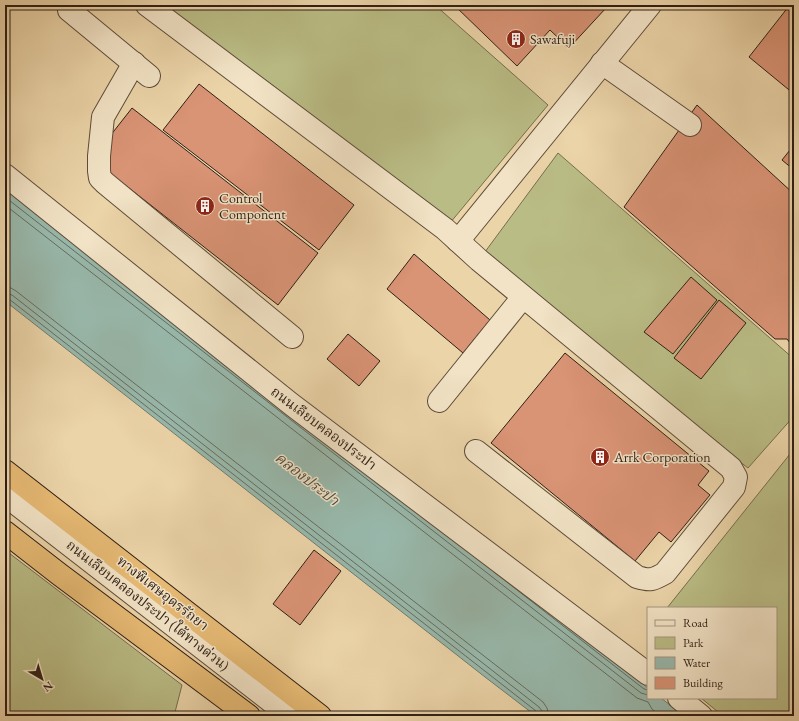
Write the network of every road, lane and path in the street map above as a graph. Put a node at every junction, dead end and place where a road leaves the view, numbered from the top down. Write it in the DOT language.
graph roads {
  1 [pos="147,5"];
  2 [pos="650,5"];
  3 [pos="67,12"];
  4 [pos="602,63"];
  5 [pos="690,125"];
  6 [pos="5,175"];
  7 [pos="458,241"];
  8 [pos="523,297"];
  9 [pos="292,337"];
  10 [pos="438,401"];
  11 [pos="476,451"];
  12 [pos="5,471"];
  13 [pos="5,495"];
  14 [pos="5,532"];
  15 [pos="647,673"];
  16 [pos="680,699"];
  17 [pos="249,716"];
  18 [pos="290,716"];
  19 [pos="320,716"];
  20 [pos="701,716"];
  1 -- 7 [label="street"];
  2 -- 4 [label="street"];
  3 -- 9 [label="street"];
  4 -- 5 [label="street"];
  4 -- 7 [label="street"];
  6 -- 15 [label="street, ถนนเลียบคลองประปา"];
  7 -- 8 [label="street"];
  8 -- 10 [label="street"];
  8 -- 11 [label="street"];
  12 -- 19 [label="highway, ทางพิเศษอุดรรัถยา"];
  13 -- 18 [label="street, ถนนเลียบคลองประปา (ใต้ทางด่วน)"];
  14 -- 17 [label="highway"];
  16 -- 20 [label="street"];
}
